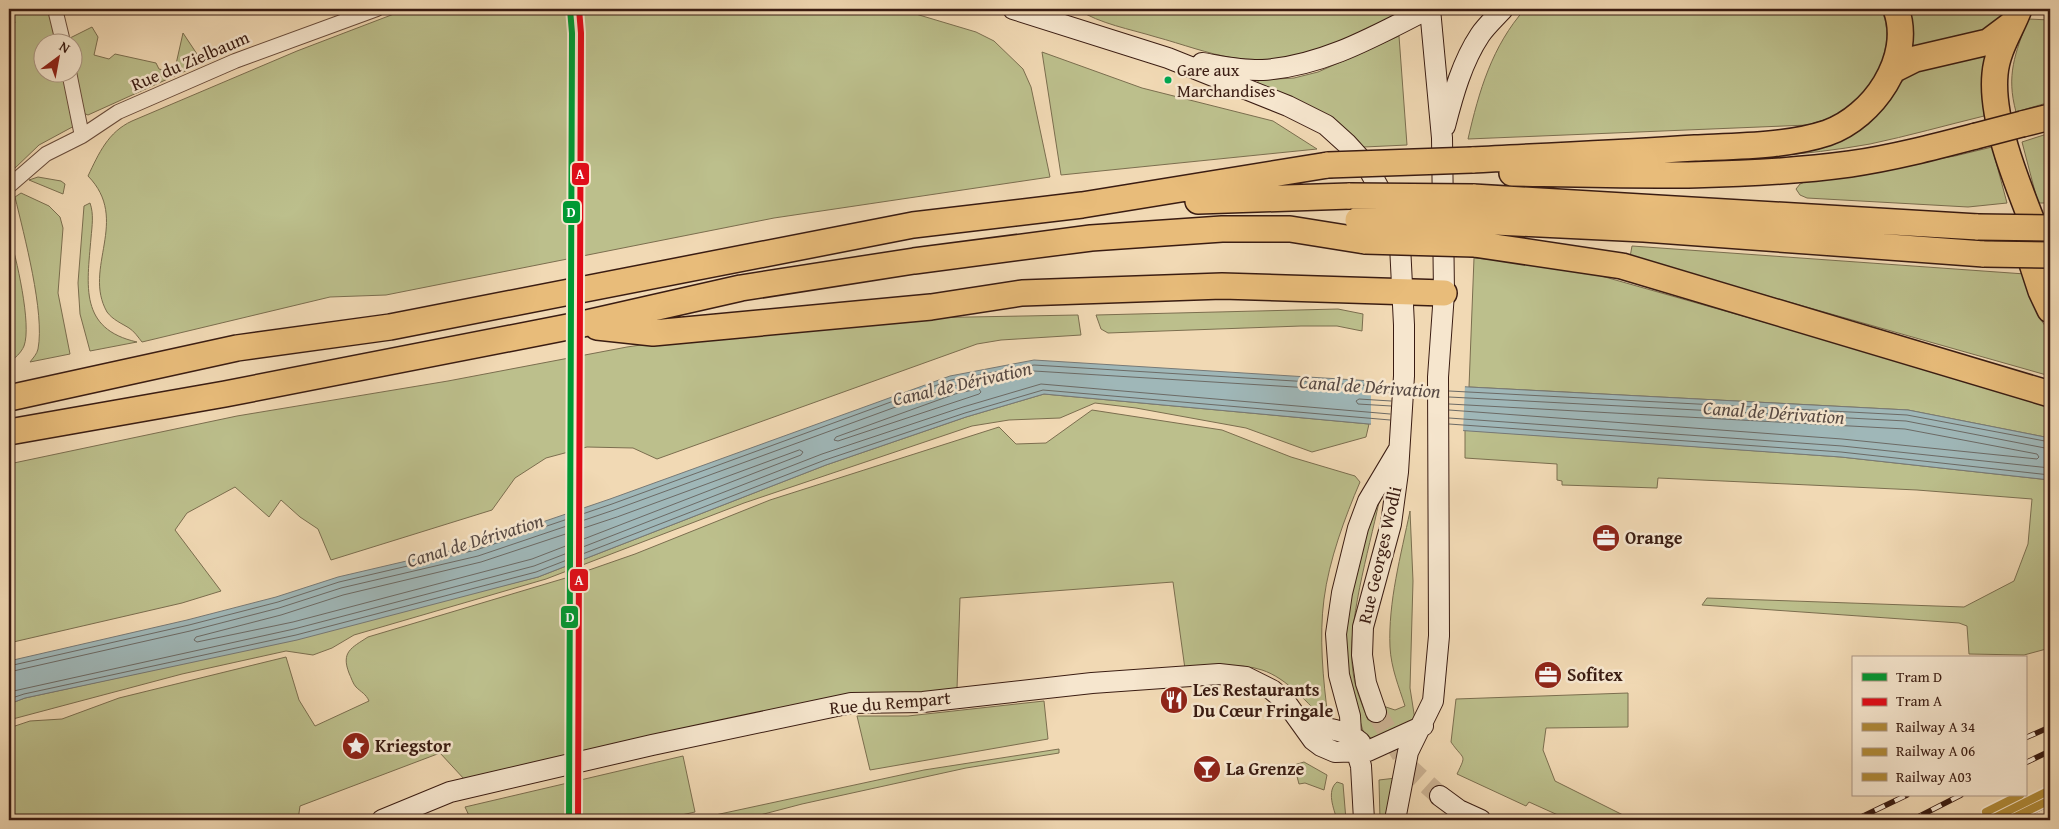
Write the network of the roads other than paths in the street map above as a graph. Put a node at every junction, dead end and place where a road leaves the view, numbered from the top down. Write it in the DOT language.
graph roads {
  1 [pos="55,9"];
  2 [pos="375,9"];
  3 [pos="1014,9"];
  4 [pos="1429,9"];
  5 [pos="1503,9"];
  6 [pos="1896,9"];
  7 [pos="1058,16"];
  8 [pos="2015,16"];
  9 [pos="61,32"];
  10 [pos="1168,58"];
  11 [pos="1893,70"];
  12 [pos="71,82"];
  13 [pos="2050,118"];
  14 [pos="82,136"];
  15 [pos="1442,138"];
  16 [pos="1472,166"];
  17 [pos="2015,174"];
  18 [pos="1338,179"];
  19 [pos="9,186"];
  20 [pos="1082,205"];
  21 [pos="1474,221"];
  22 [pos="2050,228"];
  23 [pos="2050,255"];
  24 [pos="2050,265"];
  25 [pos="1402,290"];
  26 [pos="1444,293"];
  27 [pos="2050,310"];
  28 [pos="578,325"];
  29 [pos="2050,394"];
  30 [pos="9,398"];
  31 [pos="9,432"];
  32 [pos="1401,439"];
  33 [pos="1376,712"];
  34 [pos="1422,726"];
  35 [pos="1359,746"];
  36 [pos="1440,796"];
  37 [pos="382,820"];
  38 [pos="1364,820"];
  39 [pos="1375,820"];
  40 [pos="1395,820"];
  41 [pos="1481,820"];
  1 -- 9 [label="street"];
  2 -- 14 [label="street, Rue du Zielbaum"];
  3 -- 7 [label="main road"];
  4 -- 10 [label="main road"];
  4 -- 15 [label="main road"];
  5 -- 15 [label="main road"];
  6 -- 11 [label="highway"];
  7 -- 10 [label="main road"];
  8 -- 11 [label="highway"];
  8 -- 17 [label="highway"];
  10 -- 25 [label="main road"];
  11 -- 16 [label="highway"];
  12 -- 14 [label="street"];
  13 -- 16 [label="highway, bridge"];
  14 -- 19 [label="street, Rue du Zielbaum"];
  15 -- 26 [label="main road"];
  16 -- 18 [label="highway"];
  17 -- 24 [label="highway"];
  17 -- 27 [label="highway"];
  18 -- 20 [label="highway"];
  18 -- 20 [label="highway"];
  18 -- 21 [label="highway, bridge"];
  20 -- 30 [label="highway"];
  21 -- 22 [label="highway, bridge"];
  21 -- 23 [label="highway, bridge"];
  21 -- 28 [label="highway, bridge"];
  21 -- 29 [label="highway"];
  25 -- 26 [label="highway"];
  25 -- 28 [label="highway"];
  25 -- 32 [label="main road"];
  26 -- 34 [label="main road"];
  28 -- 31 [label="highway"];
  32 -- 33 [label="main road, Rue Georges Wodli"];
  32 -- 35 [label="main road, Rue Georges Wodli"];
  34 -- 35 [label="main road"];
  34 -- 40 [label="main road"];
  35 -- 37 [label="main road, Rue du Rempart"];
  35 -- 38 [label="main road, Rue Georges Wodli"];
  35 -- 39 [label="main road"];
  36 -- 41 [label="main road"];
}
